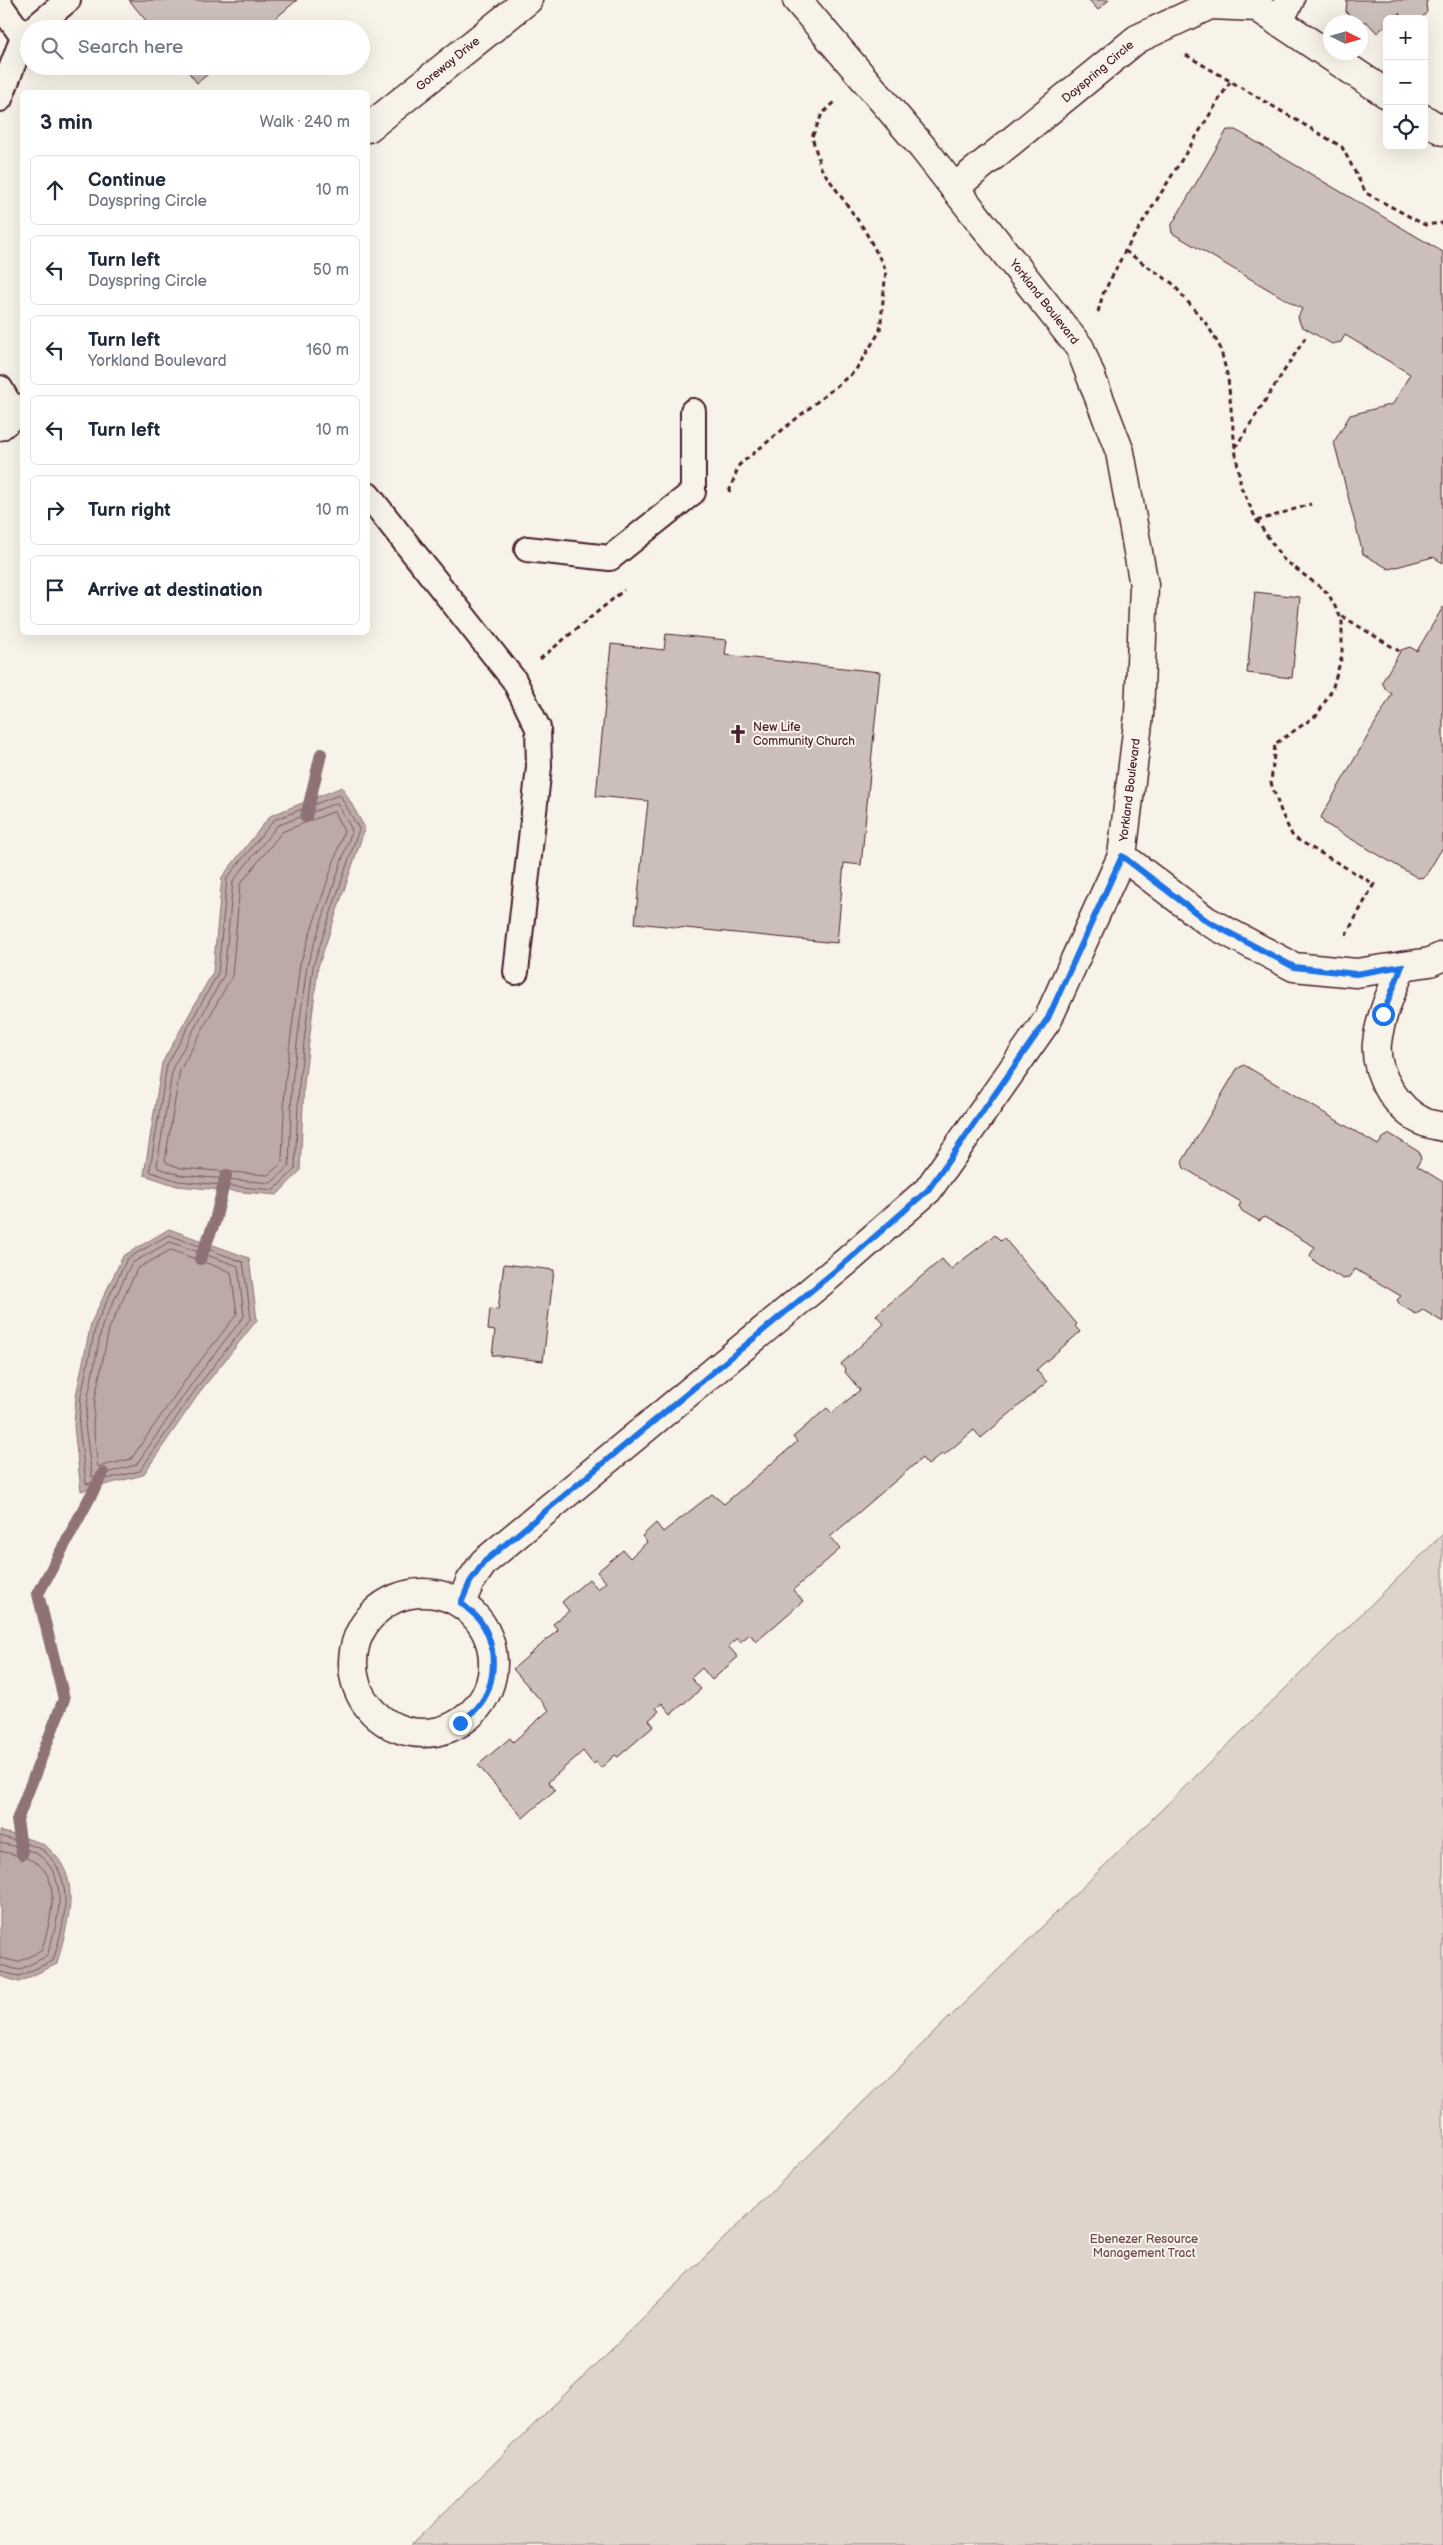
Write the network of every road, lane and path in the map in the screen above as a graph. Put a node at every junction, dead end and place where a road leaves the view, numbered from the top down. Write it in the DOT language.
graph roads {
  1 [pos="68,0"];
  2 [pos="528,0"];
  3 [pos="797,0"];
  4 [pos="1208,3"];
  5 [pos="0,5"];
  6 [pos="1284,11"];
  7 [pos="44,20"];
  8 [pos="20,25"];
  9 [pos="1157,30"];
  10 [pos="20,52"];
  11 [pos="862,78"];
  12 [pos="1230,82"];
  13 [pos="1383,91"];
  14 [pos="0,99"];
  15 [pos="1428,122"];
  16 [pos="370,126"];
  17 [pos="1443,131"];
  18 [pos="954,188"];
  19 [pos="1443,223"];
  20 [pos="1125,251"];
  21 [pos="1307,335"];
  22 [pos="1085,361"];
  23 [pos="0,388"];
  24 [pos="693,411"];
  25 [pos="13,416"];
  26 [pos="1235,448"];
  27 [pos="370,498"];
  28 [pos="726,500"];
  29 [pos="1311,504"];
  30 [pos="1257,521"];
  31 [pos="527,549"];
  32 [pos="630,585"];
  33 [pos="1340,615"];
  34 [pos="1399,651"];
  35 [pos="514,680"];
  36 [pos="1122,856"];
  37 [pos="1443,956"];
  38 [pos="1402,966"];
  39 [pos="1443,966"];
  40 [pos="1326,970"];
  41 [pos="516,972"];
  42 [pos="1383,1014"];
  43 [pos="1443,1127"];
  44 [pos="461,1603"];
  1 -- 7 [label="lane"];
  2 -- 16 [label="street, Goreway Drive"];
  3 -- 11 [label="street, Yorkland Boulevard"];
  4 -- 6 [label="street, Dayspring Circle"];
  4 -- 9 [label="street, Dayspring Circle"];
  5 -- 8 [label="lane"];
  6 -- 13 [label="street, Dayspring Circle"];
  9 -- 12 [label="path"];
  9 -- 18 [label="street, Dayspring Circle"];
  10 -- 14 [label="lane"];
  11 -- 18 [label="street, Yorkland Boulevard"];
  11 -- 28 [label="path"];
  12 -- 19 [label="path"];
  12 -- 20 [label="path"];
  15 -- 17 [label="street"];
  18 -- 22 [label="street, Yorkland Boulevard"];
  20 -- 22 [label="path"];
  20 -- 26 [label="path"];
  21 -- 26 [label="path"];
  22 -- 36 [label="street, Yorkland Boulevard"];
  23 -- 25 [label="lane"];
  24 -- 31 [label="lane"];
  26 -- 30 [label="path"];
  27 -- 35 [label="lane"];
  29 -- 30 [label="path"];
  30 -- 33 [label="path"];
  32 -- 35 [label="path"];
  33 -- 34 [label="path"];
  33 -- 40 [label="path"];
  35 -- 41 [label="lane"];
  36 -- 40 [label="street"];
  36 -- 44 [label="street, Yorkland Boulevard"];
  37 -- 38 [label="street"];
  38 -- 40 [label="street"];
  38 -- 42 [label="street"];
  39 -- 42 [label="street"];
  42 -- 43 [label="street"];
  44 -- 44 [label="street"];
}
